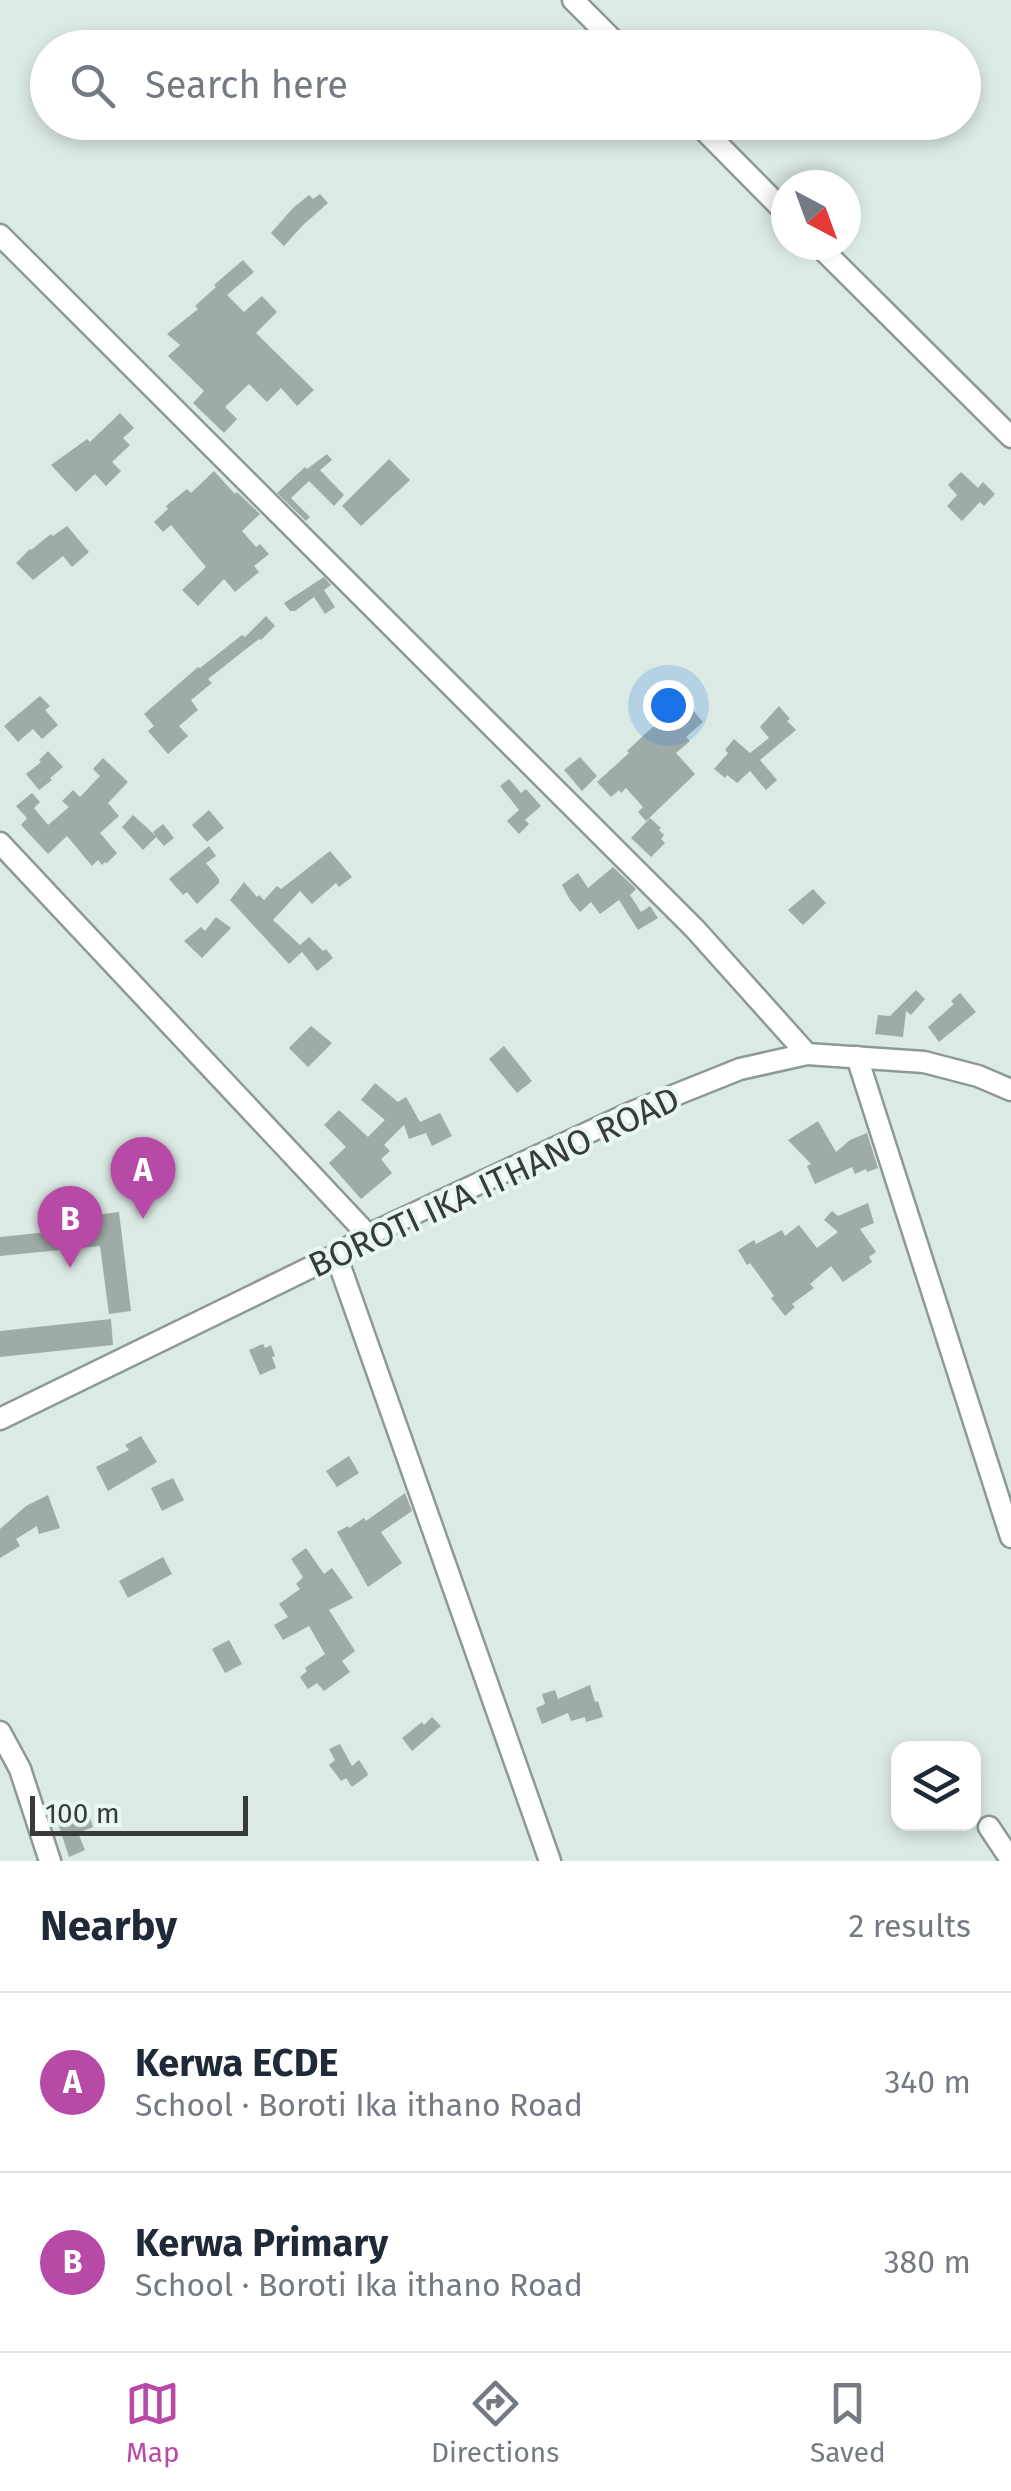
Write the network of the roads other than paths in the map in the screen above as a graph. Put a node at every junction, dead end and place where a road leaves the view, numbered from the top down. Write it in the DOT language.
graph roads {
  1 [pos="573,0"];
  2 [pos="602,30"];
  3 [pos="714,140"];
  4 [pos="771,198"];
  5 [pos="0,235"];
  6 [pos="833,260"];
  7 [pos="1011,437"];
  8 [pos="0,843"];
  9 [pos="806,1054"];
  10 [pos="857,1058"];
  11 [pos="1011,1090"];
  12 [pos="368,1235"];
  13 [pos="336,1256"];
  14 [pos="0,1419"];
  15 [pos="1011,1537"];
  16 [pos="0,1732"];
  17 [pos="989,1828"];
  18 [pos="1011,1860"];
  19 [pos="50,1861"];
  20 [pos="550,1861"];
  1 -- 2 [label="street"];
  3 -- 4 [label="street"];
  5 -- 9 [label="street"];
  6 -- 7 [label="street"];
  8 -- 12 [label="street"];
  9 -- 10 [label="street, BOROTI IKA ITHANO ROAD"];
  9 -- 12 [label="street, BOROTI IKA ITHANO ROAD"];
  10 -- 11 [label="street, BOROTI IKA ITHANO ROAD"];
  10 -- 15 [label="street"];
  12 -- 13 [label="street, BOROTI IKA ITHANO ROAD"];
  13 -- 14 [label="street, BOROTI IKA ITHANO ROAD"];
  13 -- 20 [label="street"];
  16 -- 19 [label="street"];
  17 -- 18 [label="street"];
}
